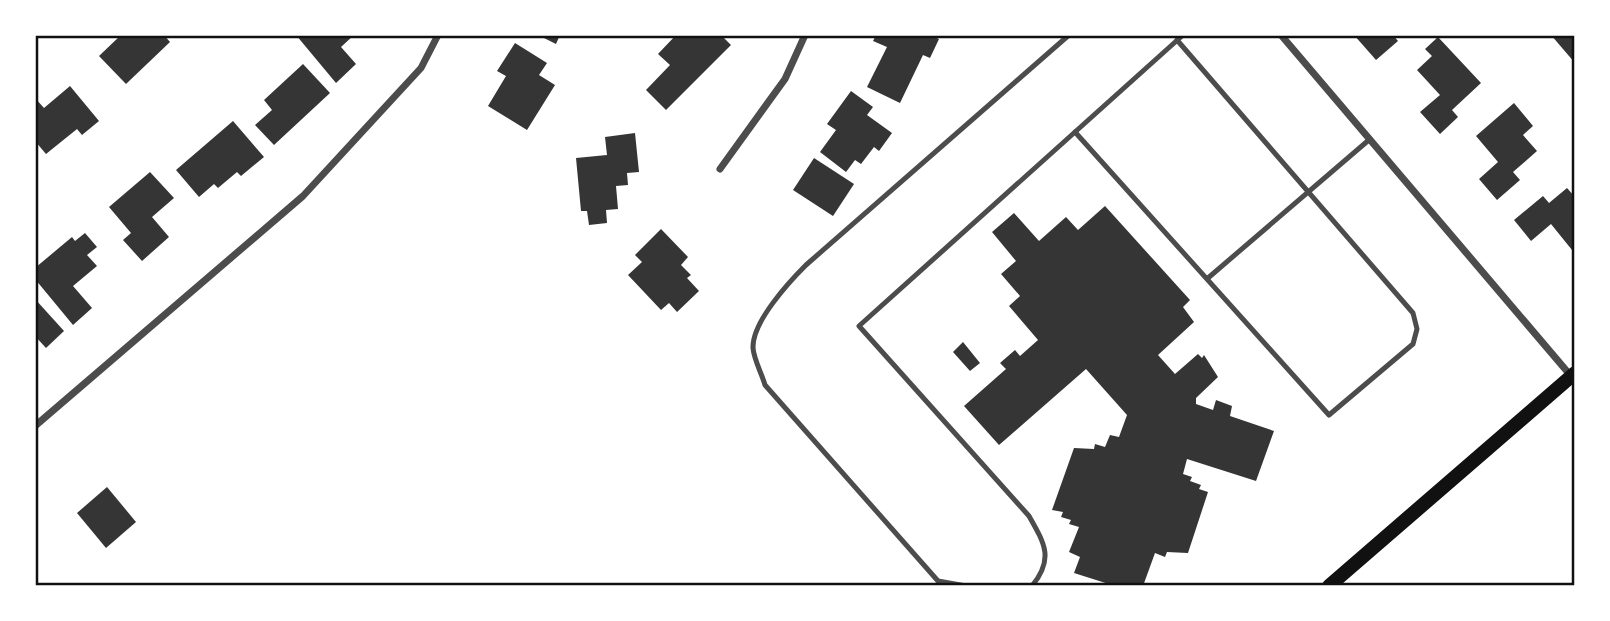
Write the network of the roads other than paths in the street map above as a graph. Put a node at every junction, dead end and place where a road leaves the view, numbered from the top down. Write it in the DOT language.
graph roads {
  1 [pos="438,35"];
  2 [pos="805,35"];
  3 [pos="1069,35"];
  4 [pos="1184,35"];
  5 [pos="1281,35"];
  6 [pos="1177,40"];
  7 [pos="1075,132"];
  8 [pos="1370,139"];
  9 [pos="720,169"];
  10 [pos="1310,191"];
  11 [pos="1208,278"];
  12 [pos="1573,375"];
  13 [pos="35,426"];
  14 [pos="966,586"];
  15 [pos="1032,586"];
  16 [pos="1329,586"];
  1 -- 13 [label="street"];
  2 -- 9 [label="street"];
  3 -- 14 [label="lane"];
  4 -- 6 [label="lane"];
  5 -- 8 [label="street"];
  6 -- 7 [label="lane"];
  6 -- 10 [label="lane"];
  7 -- 11 [label="lane"];
  7 -- 15 [label="lane"];
  8 -- 10 [label="lane"];
  8 -- 12 [label="street"];
  10 -- 11 [label="lane"];
  10 -- 11 [label="lane"];
  12 -- 16 [label="main road"];
}
